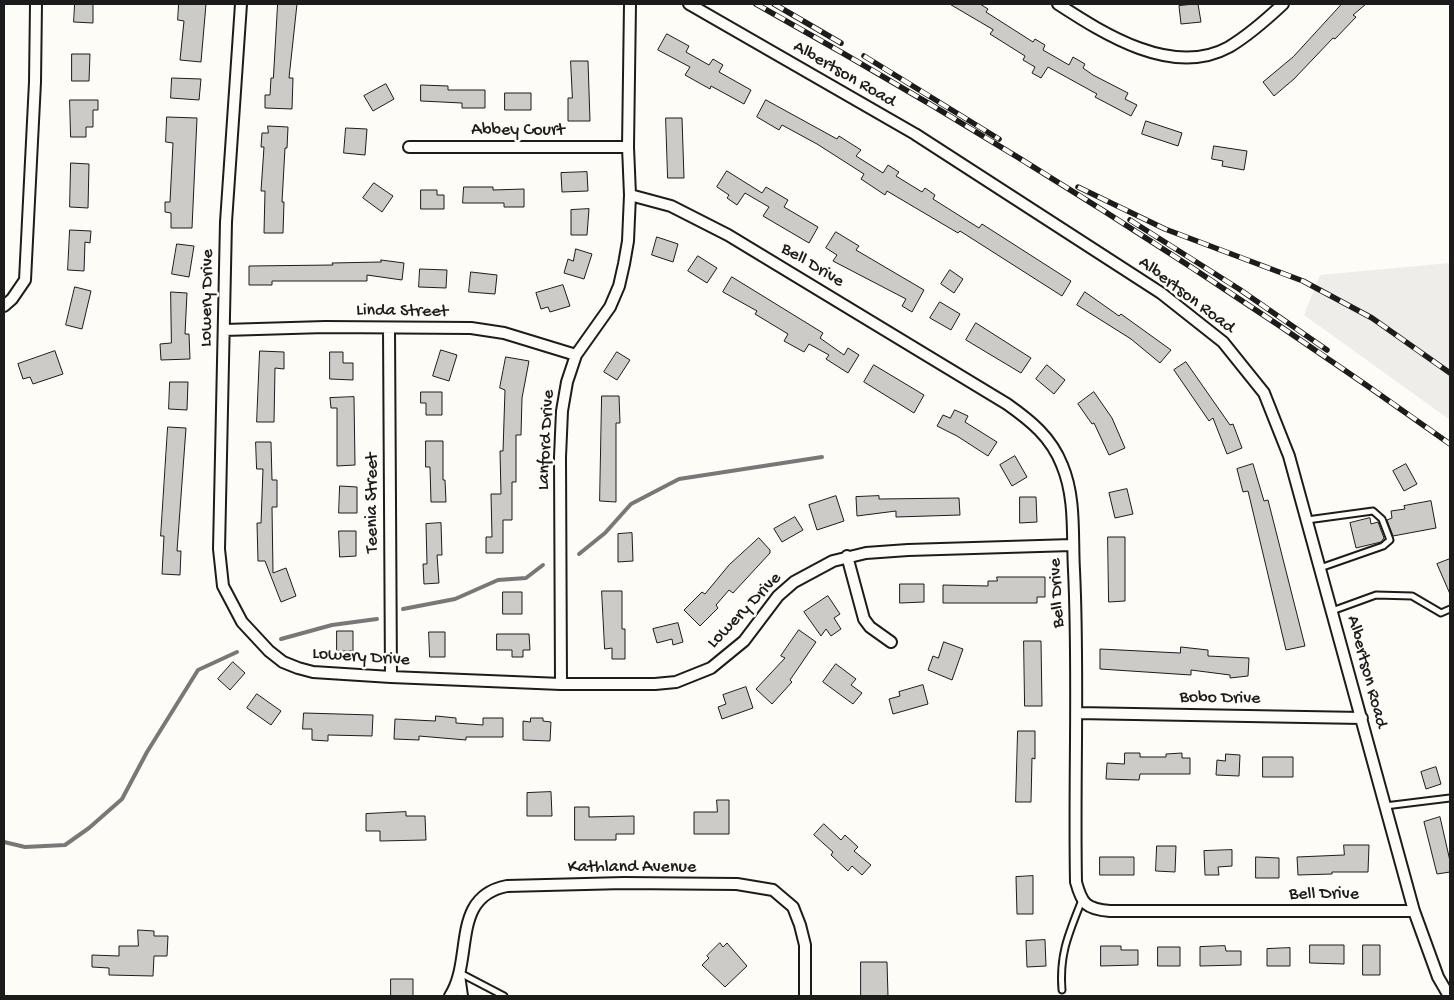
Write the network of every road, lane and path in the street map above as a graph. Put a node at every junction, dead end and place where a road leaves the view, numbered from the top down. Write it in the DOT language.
graph roads {
  1 [pos="36,4"];
  2 [pos="241,4"];
  3 [pos="630,4"];
  4 [pos="689,4"];
  5 [pos="1058,4"];
  6 [pos="1283,4"];
  7 [pos="409,147"];
  8 [pos="628,147"];
  9 [pos="630,195"];
  10 [pos="4,306"];
  11 [pos="389,328"];
  12 [pos="224,330"];
  13 [pos="576,355"];
  14 [pos="1307,520"];
  15 [pos="1072,545"];
  16 [pos="847,556"];
  17 [pos="1320,568"];
  18 [pos="1450,609"];
  19 [pos="1332,611"];
  20 [pos="890,642"];
  21 [pos="391,677"];
  22 [pos="561,684"];
  23 [pos="1077,714"];
  24 [pos="1362,718"];
  25 [pos="1450,798"];
  26 [pos="1386,806"];
  27 [pos="1082,900"];
  28 [pos="1414,911"];
  29 [pos="459,972"];
  30 [pos="1062,990"];
  31 [pos="450,996"];
  32 [pos="462,996"];
  33 [pos="504,996"];
  34 [pos="805,996"];
  35 [pos="1449,996"];
  1 -- 10 [label="street"];
  2 -- 12 [label="street, Lowery Drive"];
  3 -- 8 [label="street, Lanford Drive"];
  4 -- 14 [label="street, Albertson Road"];
  5 -- 6 [label="street"];
  7 -- 8 [label="street, Abbey Court"];
  8 -- 9 [label="street, Lanford Drive"];
  9 -- 13 [label="street, Lanford Drive"];
  9 -- 15 [label="street, Bell Drive"];
  11 -- 12 [label="street, Linda Street"];
  11 -- 13 [label="street, Linda Street"];
  11 -- 21 [label="street, Teenia Street"];
  12 -- 21 [label="street, Lowery Drive"];
  13 -- 22 [label="street, Lanford Drive"];
  14 -- 17 [label="street, Albertson Road"];
  14 -- 17 [label="lane"];
  15 -- 16 [label="street, Lowery Drive"];
  15 -- 23 [label="street, Bell Drive"];
  16 -- 20 [label="street"];
  16 -- 22 [label="street, Lowery Drive"];
  17 -- 19 [label="street, Albertson Road"];
  18 -- 19 [label="lane"];
  19 -- 24 [label="street, Albertson Road"];
  21 -- 22 [label="street, Lowery Drive"];
  23 -- 24 [label="street, Bobo Drive"];
  23 -- 27 [label="street, Bell Drive"];
  24 -- 26 [label="street, Albertson Road"];
  25 -- 26 [label="lane"];
  26 -- 28 [label="street, Albertson Road"];
  27 -- 28 [label="street, Bell Drive"];
  27 -- 30 [label="lane"];
  28 -- 35 [label="street, Albertson Road"];
  29 -- 31 [label="street, Kathland Avenue"];
  29 -- 32 [label="street"];
  29 -- 33 [label="lane"];
  29 -- 34 [label="street, Kathland Avenue"];
}
